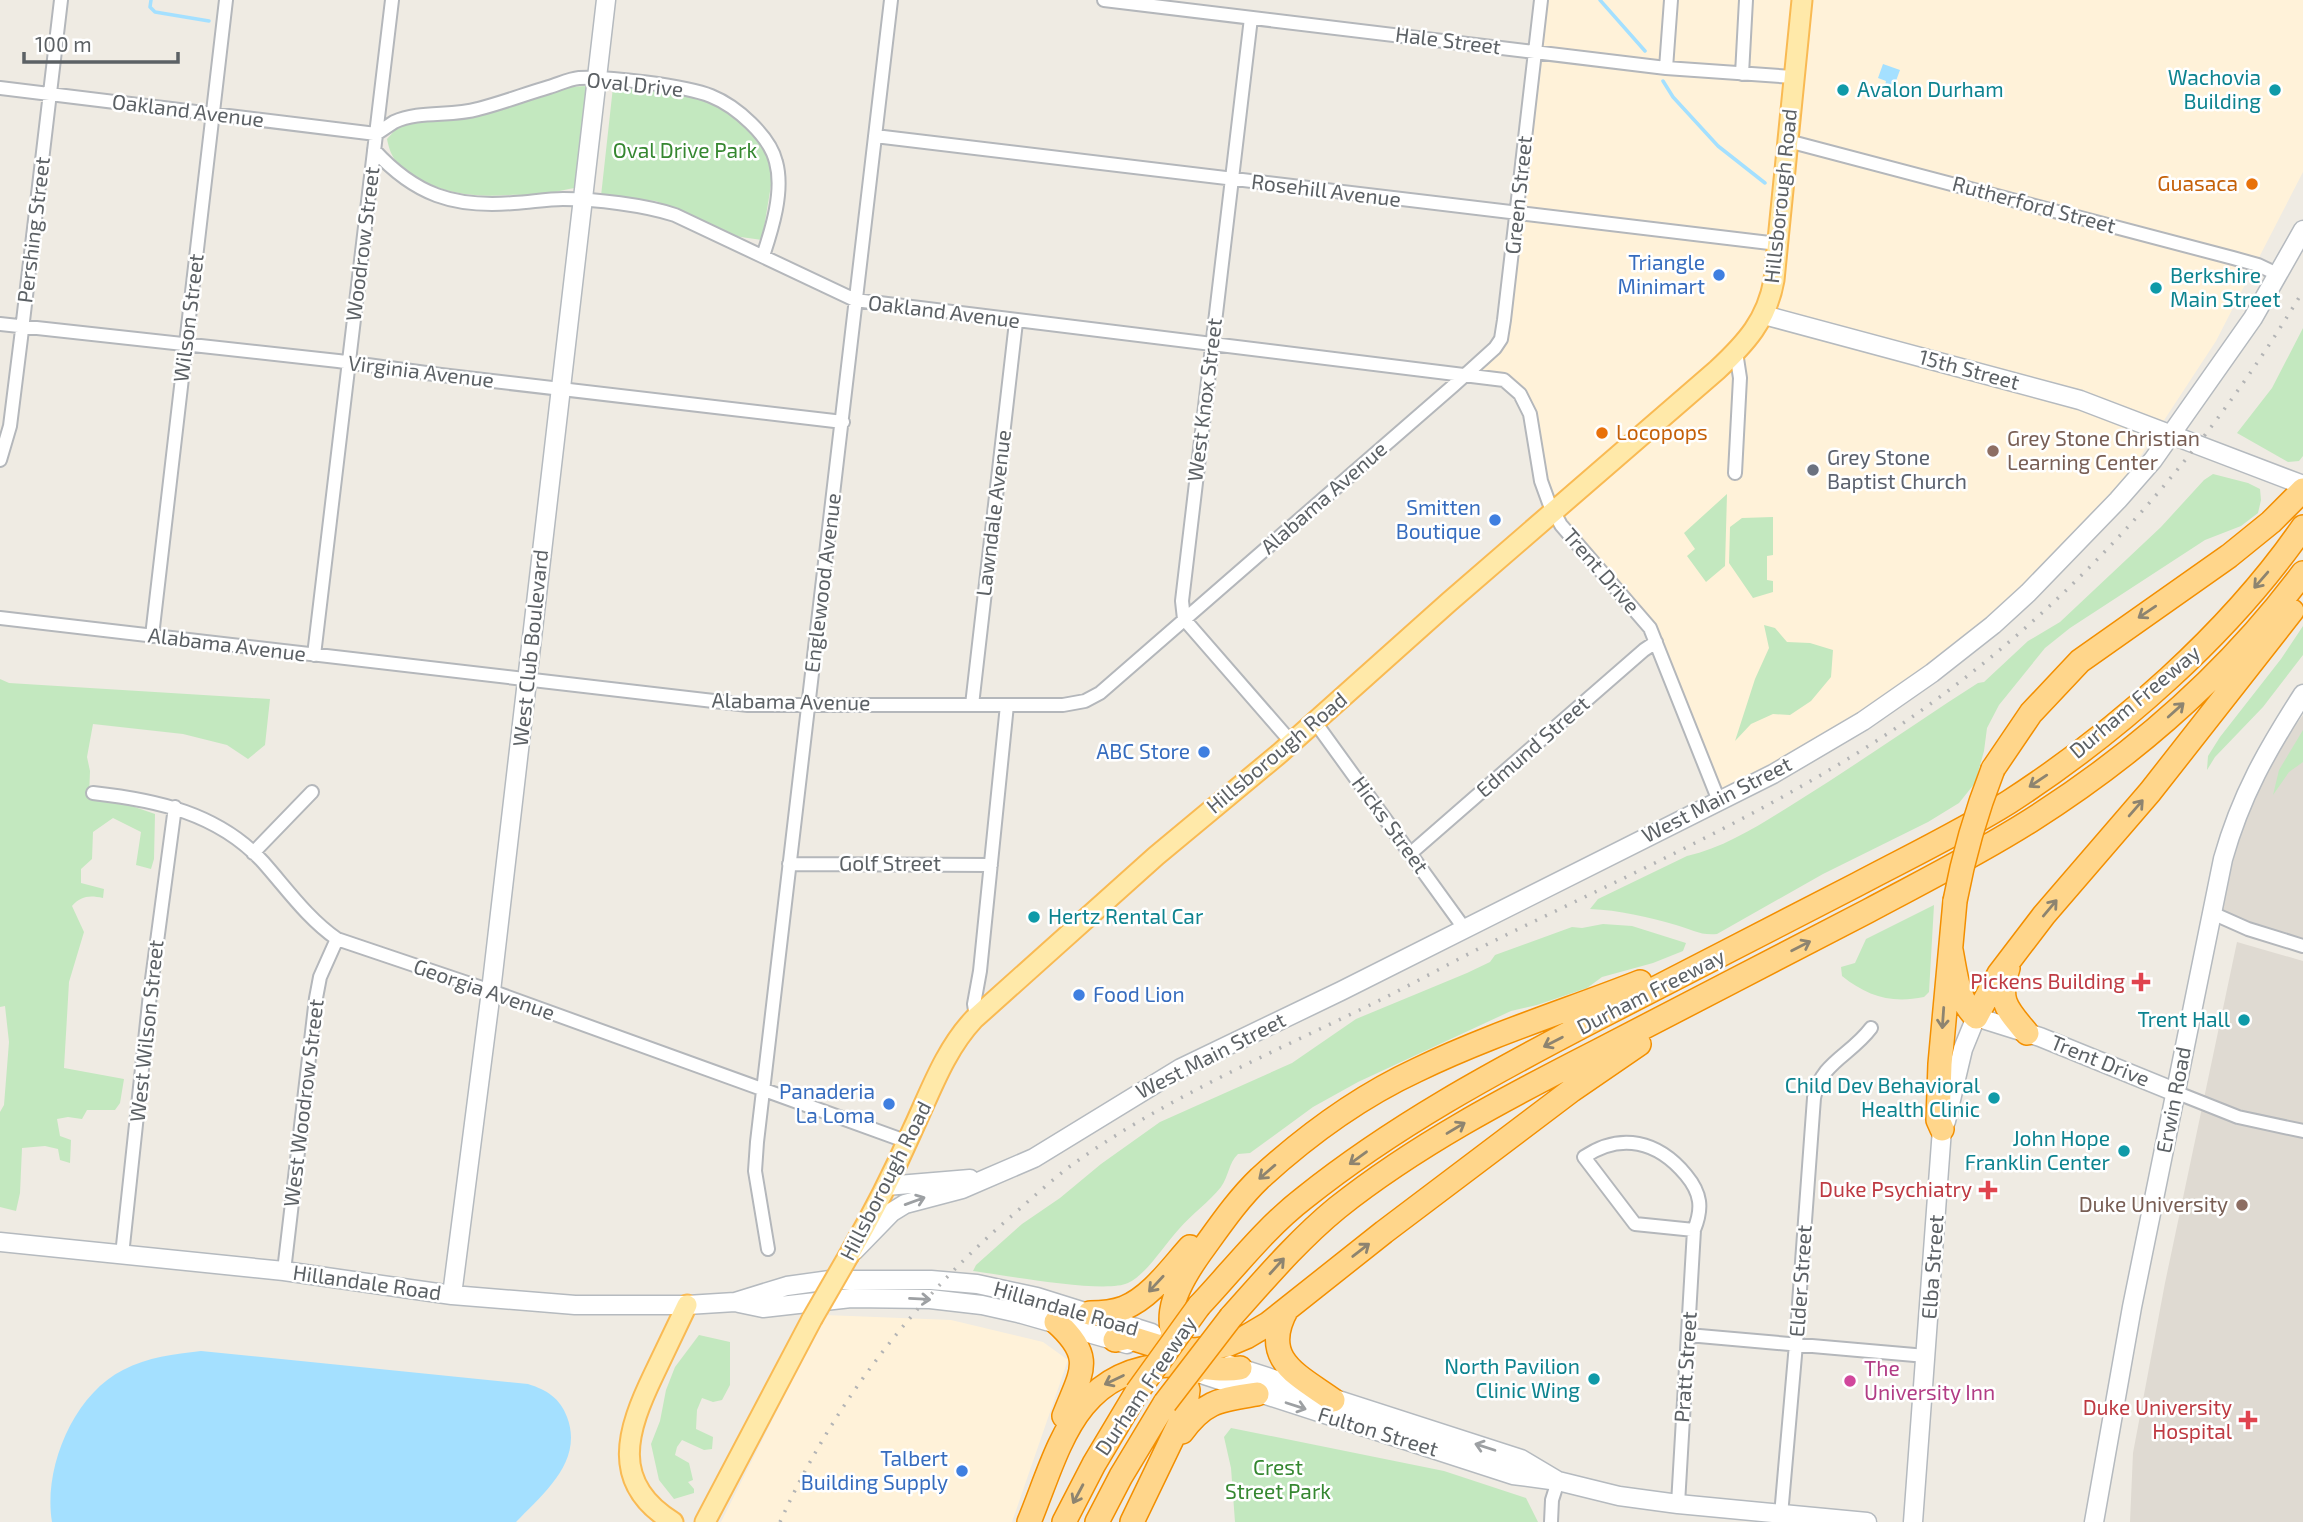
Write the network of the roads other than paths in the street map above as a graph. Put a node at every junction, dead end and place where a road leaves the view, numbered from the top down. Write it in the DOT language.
graph roads {
  1 [pos="61,0"];
  2 [pos="226,0"];
  3 [pos="392,0"];
  4 [pos="606,0"];
  5 [pos="891,0"];
  6 [pos="1104,0"];
  7 [pos="1541,0"];
  8 [pos="1671,0"];
  9 [pos="1746,0"];
  10 [pos="1802,0"];
  11 [pos="1171,4"];
  12 [pos="1251,18"];
  13 [pos="1535,52"];
  14 [pos="1666,68"];
  15 [pos="1742,74"];
  16 [pos="1793,77"];
  17 [pos="597,78"];
  18 [pos="0,88"];
  19 [pos="50,95"];
  20 [pos="215,114"];
  21 [pos="376,134"];
  22 [pos="875,136"];
  23 [pos="1788,141"];
  24 [pos="374,149"];
  25 [pos="1232,180"];
  26 [pos="583,201"];
  27 [pos="1517,213"];
  28 [pos="2303,230"];
  29 [pos="1778,244"];
  30 [pos="763,256"];
  31 [pos="2279,275"];
  32 [pos="855,300"];
  33 [pos="1764,314"];
  34 [pos="1016,322"];
  35 [pos="0,324"];
  36 [pos="23,327"];
  37 [pos="1211,344"];
  38 [pos="185,345"];
  39 [pos="1736,352"];
  40 [pos="349,363"];
  41 [pos="1465,376"];
  42 [pos="561,390"];
  43 [pos="843,422"];
  44 [pos="2172,434"];
  45 [pos="0,460"];
  46 [pos="1735,473"];
  47 [pos="2303,488"];
  48 [pos="1553,512"];
  49 [pos="2303,527"];
  50 [pos="2303,573"];
  51 [pos="2303,595"];
  52 [pos="0,618"];
  53 [pos="1184,619"];
  54 [pos="152,636"];
  55 [pos="1656,642"];
  56 [pos="314,655"];
  57 [pos="527,681"];
  58 [pos="2303,694"];
  59 [pos="808,704"];
  60 [pos="972,705"];
  61 [pos="1007,705"];
  62 [pos="1315,722"];
  63 [pos="1292,743"];
  64 [pos="312,792"];
  65 [pos="93,793"];
  66 [pos="1719,801"];
  67 [pos="175,807"];
  68 [pos="253,853"];
  69 [pos="1410,853"];
  70 [pos="789,864"];
  71 [pos="991,864"];
  72 [pos="2212,912"];
  73 [pos="1464,928"];
  74 [pos="337,939"];
  75 [pos="1745,943"];
  76 [pos="2303,946"];
  77 [pos="1951,950"];
  78 [pos="2011,957"];
  79 [pos="1740,977"];
  80 [pos="491,991"];
  81 [pos="979,1014"];
  82 [pos="1976,1017"];
  83 [pos="1871,1028"];
  84 [pos="2027,1033"];
  85 [pos="763,1088"];
  86 [pos="2175,1092"];
  87 [pos="1941,1129"];
  88 [pos="2303,1131"];
  89 [pos="908,1142"];
  90 [pos="978,1181"];
  91 [pos="886,1186"];
  92 [pos="1238,1201"];
  93 [pos="1694,1230"];
  94 [pos="0,1242"];
  95 [pos="768,1249"];
  96 [pos="122,1255"];
  97 [pos="849,1255"];
  98 [pos="284,1271"];
  99 [pos="452,1295"];
  100 [pos="735,1302"];
  101 [pos="687,1305"];
  102 [pos="1287,1309"];
  103 [pos="1090,1313"];
  104 [pos="1056,1322"];
  105 [pos="1688,1335"];
  106 [pos="1115,1340"];
  107 [pos="1796,1344"];
  108 [pos="1183,1356"];
  109 [pos="1926,1356"];
  110 [pos="1233,1366"];
  111 [pos="1257,1394"];
  112 [pos="1333,1399"];
  113 [pos="1174,1438"];
  114 [pos="1558,1481"];
  115 [pos="1044,1486"];
  116 [pos="1678,1504"];
  117 [pos="1781,1515"];
  118 [pos="673,1522"];
  119 [pos="705,1522"];
  120 [pos="1029,1522"];
  121 [pos="1064,1522"];
  122 [pos="1097,1522"];
  123 [pos="1132,1522"];
  124 [pos="1551,1522"];
  125 [pos="1867,1522"];
  126 [pos="1913,1522"];
  127 [pos="2094,1522"];
  1 -- 19 [label="street, Pershing Street"];
  2 -- 20 [label="street, Wilson Street"];
  3 -- 21 [label="street, Woodrow Street"];
  4 -- 17 [label="main road, West Club Boulevard"];
  5 -- 22 [label="street, Englewood Avenue"];
  6 -- 11 [label="street, Hale Street"];
  7 -- 13 [label="street, Green Street"];
  8 -- 14 [label="street"];
  9 -- 15 [label="street"];
  10 -- 16 [label="main road, Hillsborough Road"];
  11 -- 12 [label="street, Hale Street"];
  12 -- 13 [label="street, Hale Street"];
  12 -- 25 [label="street, West Knox Street"];
  13 -- 14 [label="street, Hale Street"];
  13 -- 27 [label="street, Green Street"];
  14 -- 15 [label="street, Hale Street"];
  15 -- 16 [label="street, Hale Street"];
  16 -- 23 [label="main road, Hillsborough Road"];
  17 -- 21 [label="street, Oval Drive"];
  17 -- 26 [label="main road, West Club Boulevard"];
  17 -- 30 [label="street, Oval Drive"];
  18 -- 19 [label="street, Oakland Avenue"];
  19 -- 20 [label="street, Oakland Avenue"];
  19 -- 36 [label="street, Pershing Street"];
  20 -- 21 [label="street, Oakland Avenue"];
  20 -- 38 [label="street, Wilson Street"];
  21 -- 24 [label="street, Woodrow Street"];
  22 -- 25 [label="street, Rosehill Avenue"];
  22 -- 32 [label="street, Englewood Avenue"];
  23 -- 29 [label="main road, Hillsborough Road"];
  23 -- 31 [label="street, Rutherford Street"];
  24 -- 26 [label="street, Oakland Avenue"];
  24 -- 40 [label="street, Woodrow Street"];
  25 -- 27 [label="street, Rosehill Avenue"];
  25 -- 37 [label="street, West Knox Street"];
  26 -- 30 [label="street, Oakland Avenue"];
  26 -- 42 [label="main road, West Club Boulevard"];
  27 -- 29 [label="street, Rosehill Avenue"];
  27 -- 41 [label="street, Green Street"];
  28 -- 31 [label="main road, West Main Street"];
  29 -- 33 [label="main road, Hillsborough Road"];
  30 -- 32 [label="street, Oakland Avenue"];
  31 -- 44 [label="main road, West Main Street"];
  32 -- 34 [label="street, Oakland Avenue"];
  32 -- 43 [label="street, Englewood Avenue"];
  33 -- 39 [label="main road, Hillsborough Road"];
  33 -- 44 [label="main road, 15th Street"];
  34 -- 37 [label="street, Oakland Avenue"];
  34 -- 60 [label="street, Lawndale Avenue"];
  35 -- 36 [label="street, Virginia Avenue"];
  36 -- 38 [label="street, Virginia Avenue"];
  36 -- 45 [label="street, Pershing Street"];
  37 -- 41 [label="street, Oakland Avenue"];
  37 -- 53 [label="street, West Knox Street"];
  38 -- 40 [label="street, Virginia Avenue"];
  38 -- 54 [label="street, Wilson Street"];
  39 -- 46 [label="street"];
  39 -- 48 [label="main road, Hillsborough Road"];
  40 -- 42 [label="street, Virginia Avenue"];
  40 -- 56 [label="street, Woodrow Street"];
  41 -- 48 [label="street, Trent Drive"];
  41 -- 53 [label="street, Alabama Avenue"];
  42 -- 43 [label="street, Virginia Avenue"];
  42 -- 57 [label="main road, West Club Boulevard"];
  43 -- 59 [label="street, Englewood Avenue"];
  44 -- 47 [label="main road, 15th Street"];
  44 -- 66 [label="main road, West Main Street"];
  47 -- 77 [label="highway, one-way, bridge"];
  48 -- 55 [label="street, Trent Drive"];
  48 -- 62 [label="main road, Hillsborough Road"];
  49 -- 75 [label="highway, Durham Freeway, one-way"];
  79 -- 50 [label="highway, Durham Freeway, one-way"];
  78 -- 51 [label="highway, one-way"];
  52 -- 54 [label="street, Alabama Avenue"];
  53 -- 61 [label="street, Alabama Avenue"];
  53 -- 63 [label="street"];
  54 -- 56 [label="street, Alabama Avenue"];
  55 -- 66 [label="street, Trent Drive"];
  55 -- 69 [label="street, Edmund Street"];
  56 -- 57 [label="street, Alabama Avenue"];
  57 -- 59 [label="street, Alabama Avenue"];
  57 -- 80 [label="main road, West Club Boulevard"];
  58 -- 72 [label="main road, Erwin Road"];
  59 -- 60 [label="street, Alabama Avenue"];
  59 -- 70 [label="street, Englewood Avenue"];
  60 -- 61 [label="street, Alabama Avenue"];
  61 -- 71 [label="street"];
  62 -- 63 [label="main road, Hillsborough Road"];
  62 -- 69 [label="street, Hicks Street"];
  63 -- 81 [label="main road, Hillsborough Road"];
  64 -- 68 [label="street"];
  65 -- 67 [label="street, Georgia Avenue"];
  66 -- 73 [label="main road, West Main Street"];
  67 -- 68 [label="street, Georgia Avenue"];
  67 -- 96 [label="street, West Wilson Street"];
  68 -- 74 [label="street, Georgia Avenue"];
  69 -- 73 [label="street, Hicks Street"];
  70 -- 71 [label="street, Golf Street"];
  70 -- 85 [label="street, Englewood Avenue"];
  71 -- 81 [label="street"];
  72 -- 76 [label="street"];
  72 -- 86 [label="main road, Erwin Road"];
  73 -- 90 [label="main road, West Main Street"];
  74 -- 80 [label="street, Georgia Avenue"];
  74 -- 98 [label="street, West Woodrow Street"];
  75 -- 92 [label="highway, one-way"];
  75 -- 121 [label="highway, Durham Freeway, one-way, bridge"];
  77 -- 82 [label="highway"];
  77 -- 87 [label="highway, one-way"];
  78 -- 82 [label="highway"];
  78 -- 84 [label="highway"];
  102 -- 79 [label="highway, one-way"];
  122 -- 79 [label="highway, Durham Freeway, one-way, bridge"];
  80 -- 85 [label="street, Georgia Avenue"];
  80 -- 99 [label="main road, West Club Boulevard"];
  81 -- 89 [label="main road, Hillsborough Road"];
  82 -- 84 [label="main road, Trent Drive"];
  82 -- 87 [label="main road, Elba Street"];
  83 -- 107 [label="street, Elder Street"];
  84 -- 86 [label="main road, Trent Drive"];
  85 -- 89 [label="street, Georgia Avenue"];
  85 -- 95 [label="street, Englewood Avenue"];
  86 -- 88 [label="street, Trent Drive"];
  86 -- 127 [label="main road, Erwin Road"];
  87 -- 109 [label="main road, Elba Street"];
  89 -- 91 [label="main road, Hillsborough Road"];
  90 -- 91 [label="main road, West Main Street"];
  97 -- 90 [label="main road, West Main Street, one-way"];
  91 -- 97 [label="main road, Hillsborough Road"];
  92 -- 103 [label="highway, one-way"];
  92 -- 108 [label="highway"];
  93 -- 93 [label="street, Pratt Street"];
  93 -- 105 [label="street, Pratt Street"];
  94 -- 96 [label="main road, Hillandale Road"];
  96 -- 98 [label="main road, Hillandale Road"];
  97 -- 119 [label="main road, Hillsborough Road, bridge"];
  98 -- 99 [label="main road, Hillandale Road"];
  99 -- 101 [label="main road, Hillandale Road"];
  100 -- 101 [label="main road, Hillandale Road"];
  100 -- 103 [label="main road, Hillandale Road"];
  100 -- 104 [label="main road, Hillandale Road, one-way"];
  101 -- 118 [label="main road"];
  102 -- 108 [label="highway"];
  102 -- 112 [label="highway"];
  103 -- 108 [label="main road, Hillandale Road"];
  104 -- 106 [label="main road, Hillandale Road"];
  104 -- 115 [label="highway"];
  105 -- 107 [label="street"];
  105 -- 116 [label="street, Pratt Street"];
  106 -- 108 [label="highway"];
  107 -- 109 [label="street"];
  107 -- 117 [label="street, Elder Street"];
  108 -- 110 [label="highway"];
  108 -- 111 [label="main road, Fulton Street"];
  108 -- 113 [label="highway"];
  108 -- 115 [label="highway, one-way"];
  109 -- 126 [label="main road, Elba Street"];
  110 -- 112 [label="main road, Fulton Street"];
  111 -- 113 [label="highway"];
  111 -- 114 [label="main road, Fulton Street, one-way"];
  114 -- 112 [label="main road, Fulton Street, one-way"];
  113 -- 123 [label="highway"];
  114 -- 116 [label="main road, Fulton Street"];
  114 -- 124 [label="street"];
  115 -- 120 [label="highway"];
  116 -- 117 [label="main road, Fulton Street"];
  117 -- 125 [label="main road, Fulton Street"];
}
